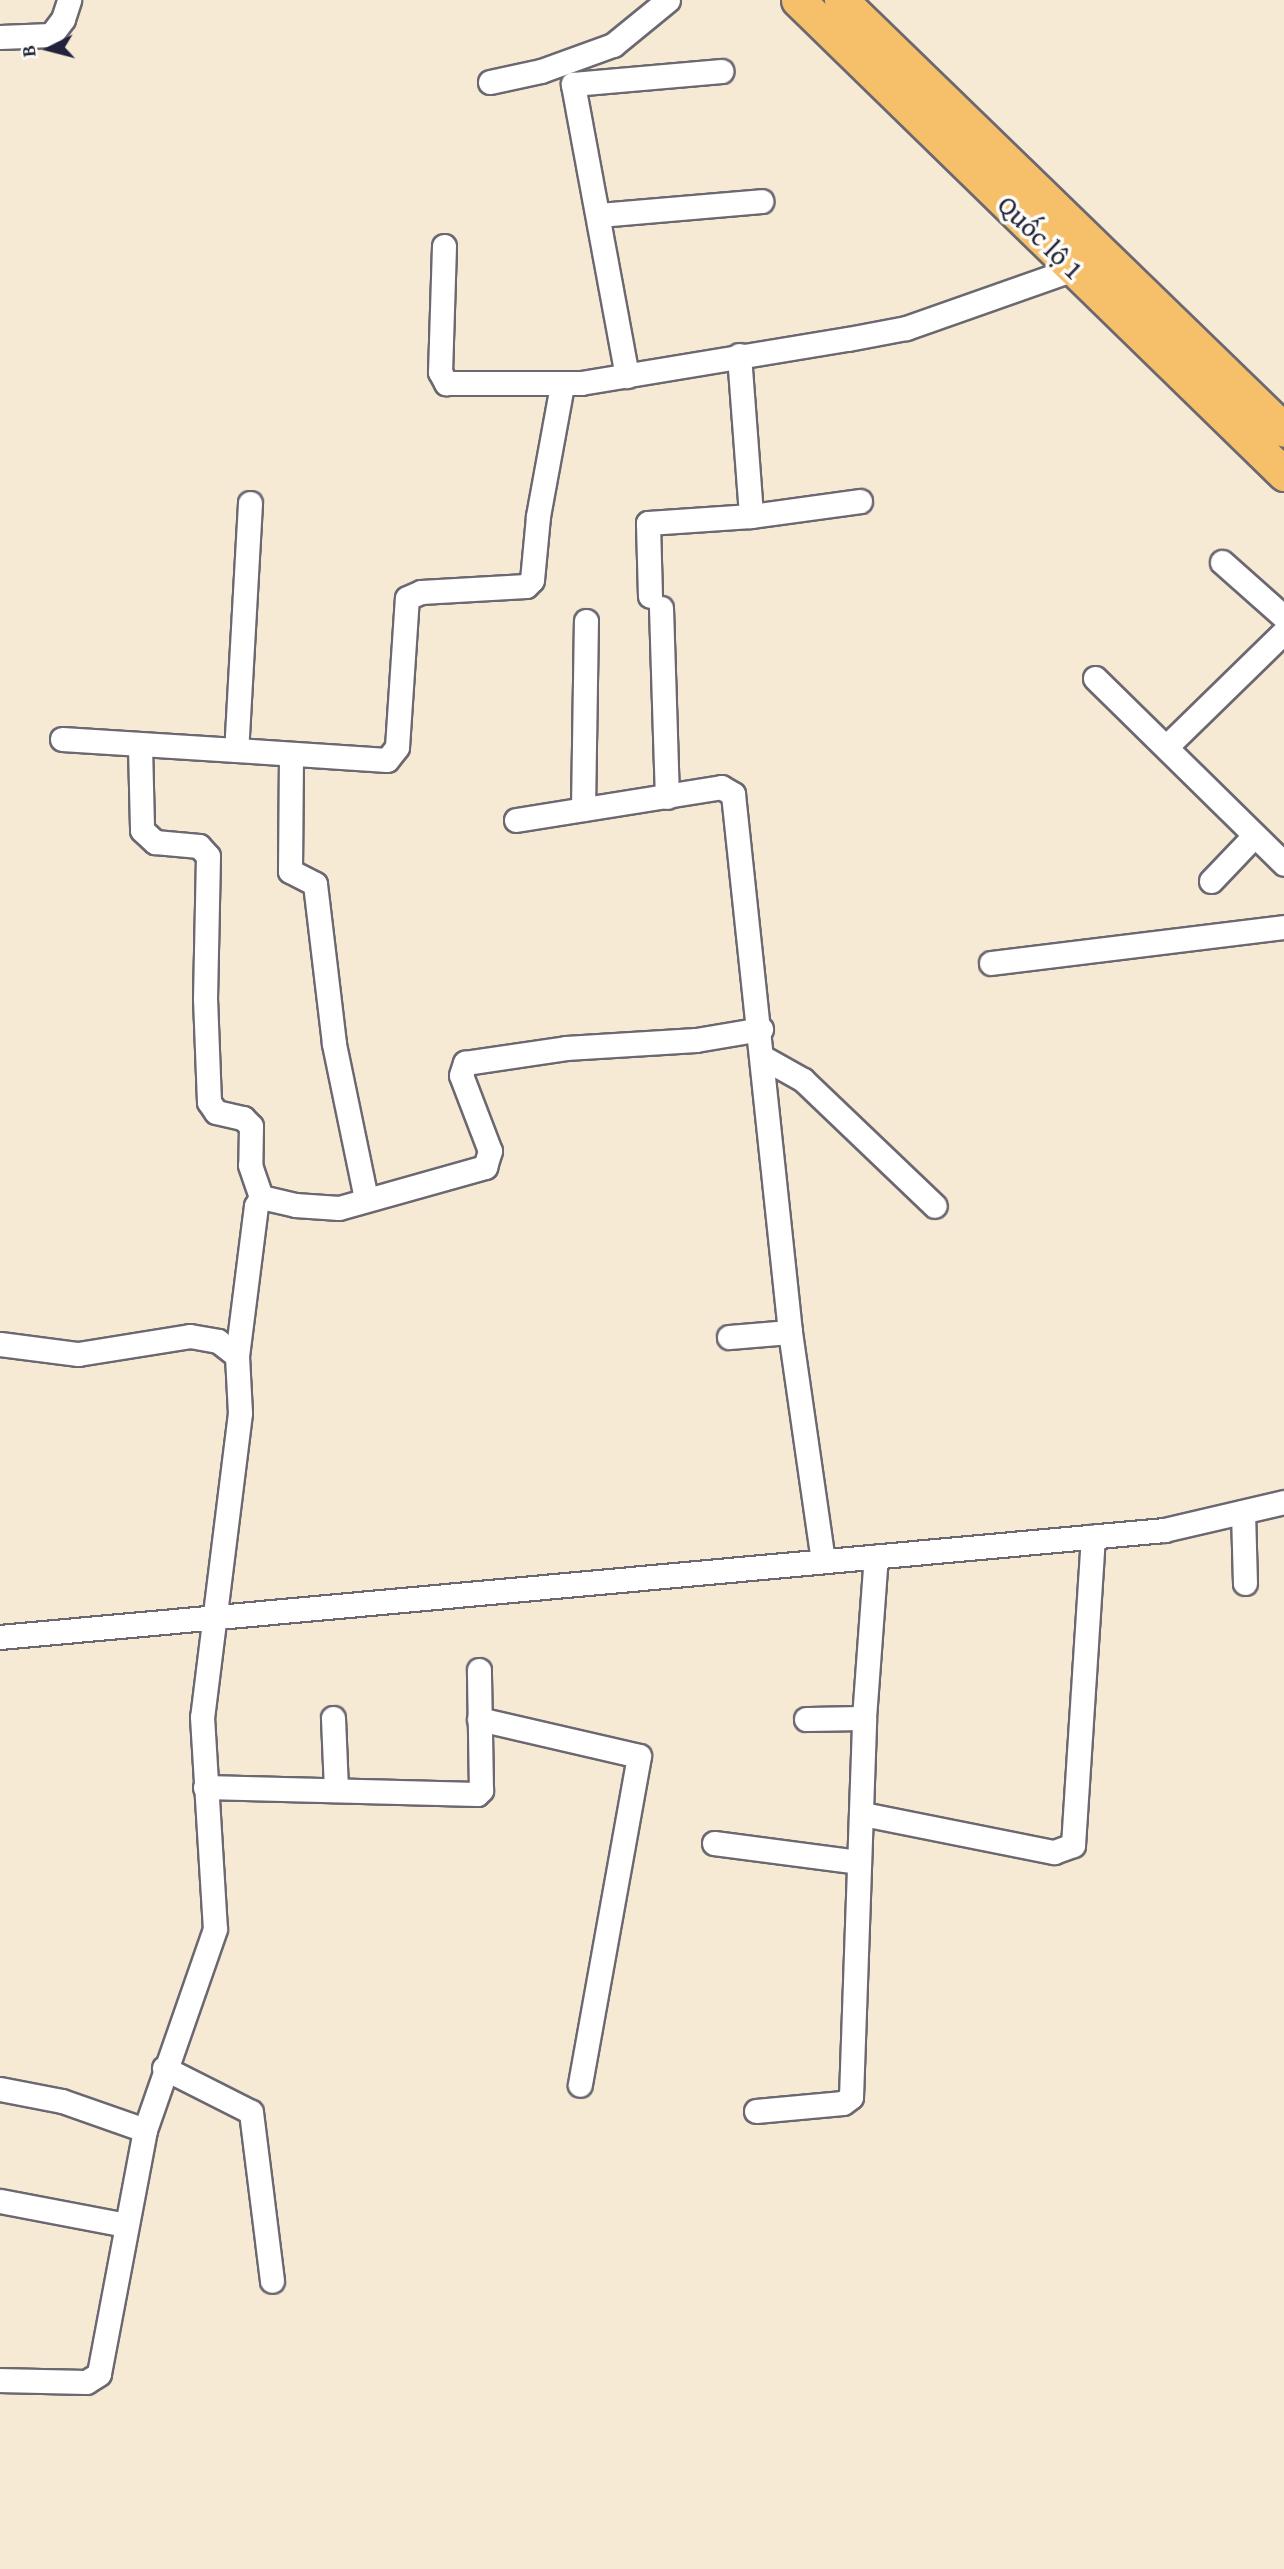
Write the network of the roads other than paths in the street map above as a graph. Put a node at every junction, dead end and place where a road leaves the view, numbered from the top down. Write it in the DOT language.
graph roads {
  1 [pos="69,0"];
  2 [pos="668,0"];
  3 [pos="798,0"];
  4 [pos="841,0"];
  5 [pos="0,37"];
  6 [pos="721,71"];
  7 [pos="489,82"];
  8 [pos="761,201"];
  9 [pos="599,215"];
  10 [pos="444,246"];
  11 [pos="1074,269"];
  12 [pos="739,355"];
  13 [pos="627,376"];
  14 [pos="562,385"];
  15 [pos="1284,430"];
  16 [pos="1284,474"];
  17 [pos="860,501"];
  18 [pos="250,503"];
  19 [pos="751,516"];
  20 [pos="1222,562"];
  21 [pos="1284,617"];
  22 [pos="586,621"];
  23 [pos="1284,632"];
  24 [pos="1095,678"];
  25 [pos="62,739"];
  26 [pos="140,746"];
  27 [pos="1167,747"];
  28 [pos="236,750"];
  29 [pos="292,757"];
  30 [pos="667,797"];
  31 [pos="583,809"];
  32 [pos="516,820"];
  33 [pos="1254,835"];
  34 [pos="1284,864"];
  35 [pos="1211,881"];
  36 [pos="1284,927"];
  37 [pos="991,963"];
  38 [pos="761,1029"];
  39 [pos="764,1058"];
  40 [pos="261,1197"];
  41 [pos="366,1199"];
  42 [pos="934,1206"];
  43 [pos="790,1332"];
  44 [pos="729,1337"];
  45 [pos="0,1344"];
  46 [pos="237,1356"];
  47 [pos="1283,1504"];
  48 [pos="1243,1512"];
  49 [pos="1093,1537"];
  50 [pos="876,1556"];
  51 [pos="823,1560"];
  52 [pos="1245,1583"];
  53 [pos="216,1618"];
  54 [pos="0,1637"];
  55 [pos="479,1670"];
  56 [pos="333,1718"];
  57 [pos="864,1718"];
  58 [pos="479,1719"];
  59 [pos="806,1719"];
  60 [pos="205,1787"];
  61 [pos="336,1790"];
  62 [pos="863,1814"];
  63 [pos="714,1843"];
  64 [pos="858,1862"];
  65 [pos="164,2068"];
  66 [pos="580,2085"];
  67 [pos="0,2089"];
  68 [pos="755,2111"];
  69 [pos="145,2130"];
  70 [pos="0,2202"];
  71 [pos="126,2225"];
  72 [pos="272,2281"];
  73 [pos="0,2381"];
  1 -- 5 [label="street"];
  2 -- 7 [label="street"];
  3 -- 11 [label="highway, Quốc lộ 1"];
  4 -- 15 [label="highway, Quốc lộ 1"];
  6 -- 9 [label="street"];
  8 -- 9 [label="street"];
  9 -- 13 [label="street"];
  10 -- 14 [label="street"];
  11 -- 12 [label="street"];
  11 -- 16 [label="highway, Quốc lộ 1"];
  12 -- 13 [label="street"];
  12 -- 19 [label="street"];
  13 -- 14 [label="street"];
  14 -- 29 [label="street"];
  17 -- 19 [label="street"];
  18 -- 28 [label="street"];
  19 -- 30 [label="street"];
  20 -- 21 [label="street"];
  22 -- 31 [label="street"];
  23 -- 27 [label="street"];
  24 -- 27 [label="street"];
  25 -- 26 [label="street"];
  26 -- 28 [label="street"];
  26 -- 40 [label="street"];
  27 -- 33 [label="street"];
  28 -- 29 [label="street"];
  29 -- 41 [label="street"];
  30 -- 31 [label="street"];
  30 -- 38 [label="street"];
  31 -- 32 [label="street"];
  33 -- 34 [label="street"];
  33 -- 35 [label="street"];
  36 -- 37 [label="street"];
  38 -- 39 [label="street"];
  38 -- 41 [label="street"];
  39 -- 42 [label="street"];
  39 -- 43 [label="street"];
  40 -- 41 [label="street"];
  40 -- 46 [label="street"];
  43 -- 44 [label="street"];
  43 -- 51 [label="street"];
  45 -- 46 [label="street"];
  46 -- 53 [label="street"];
  47 -- 48 [label="street"];
  48 -- 49 [label="street"];
  48 -- 52 [label="street"];
  49 -- 50 [label="street"];
  49 -- 62 [label="street"];
  50 -- 51 [label="street"];
  50 -- 57 [label="street"];
  51 -- 53 [label="street"];
  53 -- 54 [label="street"];
  53 -- 60 [label="street"];
  55 -- 58 [label="street"];
  56 -- 61 [label="street"];
  57 -- 59 [label="street"];
  57 -- 62 [label="street"];
  58 -- 61 [label="street"];
  58 -- 66 [label="street"];
  60 -- 61 [label="street"];
  60 -- 65 [label="street"];
  62 -- 64 [label="street"];
  63 -- 64 [label="street"];
  64 -- 68 [label="street"];
  65 -- 69 [label="street"];
  65 -- 72 [label="street"];
  67 -- 69 [label="street"];
  69 -- 71 [label="street"];
  70 -- 71 [label="street"];
  71 -- 73 [label="street"];
}
